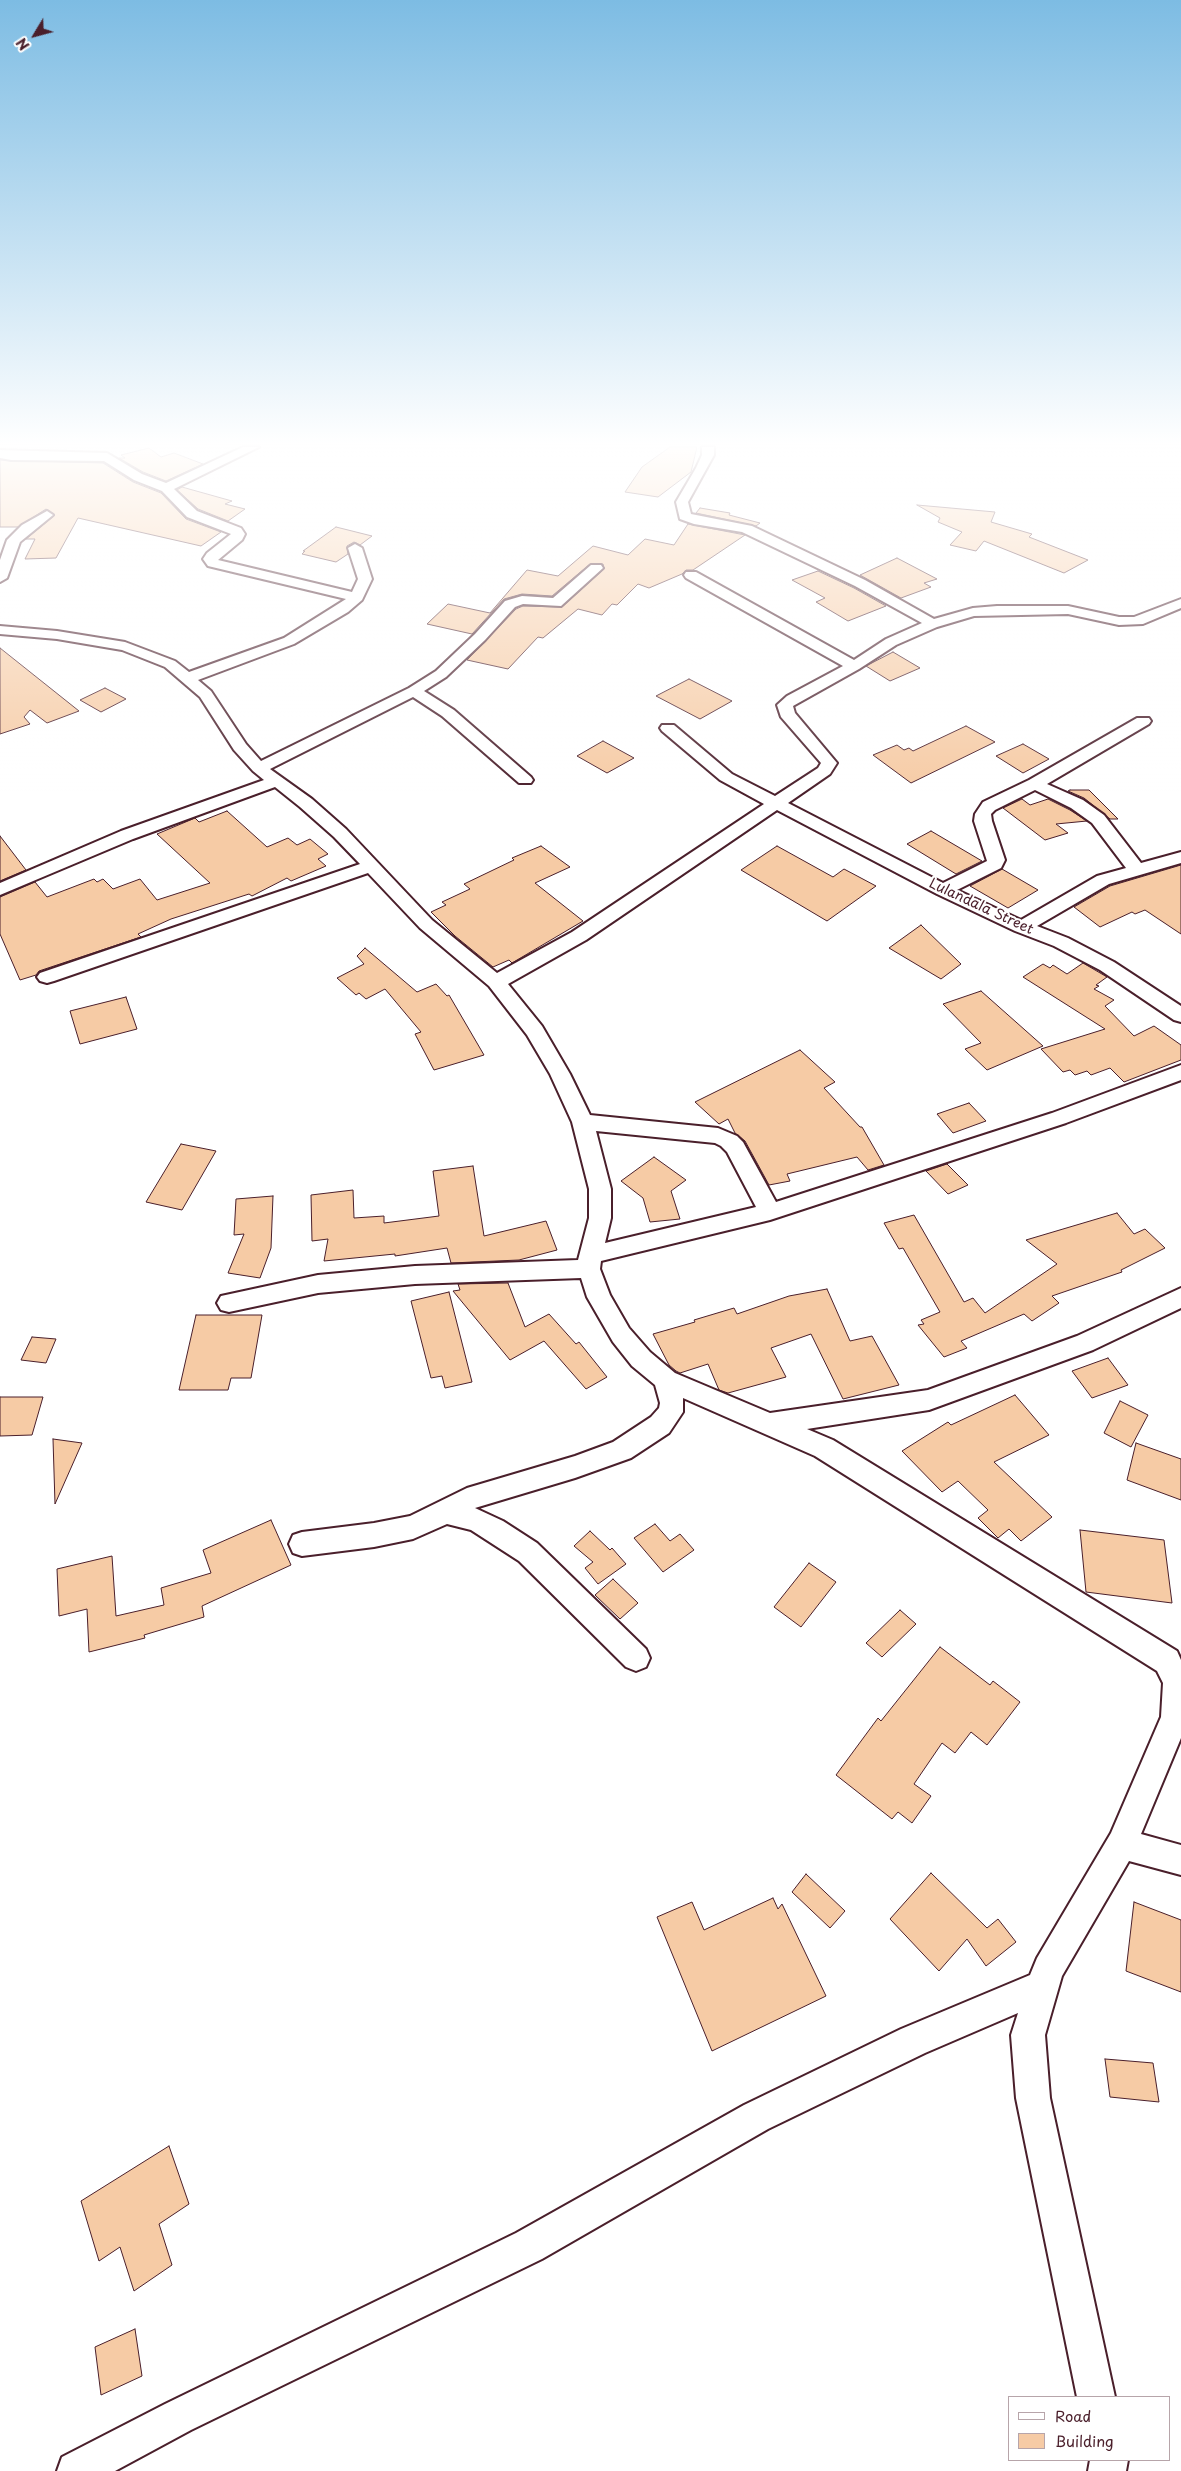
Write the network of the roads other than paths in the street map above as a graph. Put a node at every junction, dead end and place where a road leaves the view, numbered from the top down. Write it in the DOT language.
graph roads {
  1 [pos="6,562"];
  2 [pos="212,562"];
  3 [pos="360,562"];
  4 [pos="817,562"];
  5 [pos="596,568"];
  6 [pos="691,575"];
  7 [pos="0,578"];
  8 [pos="357,597"];
  9 [pos="1181,603"];
  10 [pos="932,624"];
  11 [pos="0,630"];
  12 [pos="854,666"];
  13 [pos="188,678"];
  14 [pos="414,691"];
  15 [pos="1143,721"];
  16 [pos="668,728"];
  17 [pos="268,775"];
  18 [pos="525,780"];
  19 [pos="1035,784"];
  20 [pos="778,804"];
  21 [pos="1181,857"];
  22 [pos="370,866"];
  23 [pos="1136,869"];
  24 [pos="0,890"];
  25 [pos="943,890"];
  26 [pos="1022,927"];
  27 [pos="47,977"];
  28 [pos="496,982"];
  29 [pos="1181,1015"];
  30 [pos="1181,1072"];
  31 [pos="583,1122"];
  32 [pos="770,1212"];
  33 [pos="590,1262"];
  34 [pos="1181,1297"];
  35 [pos="228,1302"];
  36 [pos="666,1380"];
  37 [pos="772,1424"];
  38 [pos="446,1512"];
  39 [pos="302,1544"];
  40 [pos="636,1658"];
  41 [pos="1174,1659"];
  42 [pos="1122,1844"];
  43 [pos="1181,1860"];
  44 [pos="1043,1986"];
  45 [pos="1096,2396"];
  46 [pos="76,2471"];
  1 -- 7 [label="street"];
  2 -- 8 [label="street"];
  3 -- 8 [label="street"];
  4 -- 10 [label="street"];
  5 -- 14 [label="street"];
  6 -- 12 [label="street"];
  8 -- 13 [label="street"];
  9 -- 10 [label="street"];
  10 -- 12 [label="street"];
  11 -- 13 [label="street"];
  12 -- 20 [label="street"];
  13 -- 17 [label="street"];
  14 -- 17 [label="street"];
  14 -- 18 [label="street"];
  15 -- 19 [label="street"];
  16 -- 20 [label="street, Lulandala Street"];
  17 -- 22 [label="street"];
  17 -- 24 [label="street"];
  19 -- 23 [label="street"];
  19 -- 25 [label="street"];
  20 -- 25 [label="street, Lulandala Street"];
  20 -- 28 [label="street"];
  21 -- 23 [label="street"];
  22 -- 27 [label="street"];
  22 -- 28 [label="street"];
  23 -- 26 [label="street"];
  25 -- 26 [label="street, Lulandala Street"];
  26 -- 29 [label="street, Lulandala Street"];
  28 -- 31 [label="street"];
  30 -- 32 [label="street"];
  31 -- 32 [label="street"];
  31 -- 33 [label="street"];
  32 -- 33 [label="street"];
  33 -- 35 [label="street"];
  33 -- 36 [label="street"];
  34 -- 37 [label="street"];
  36 -- 37 [label="street"];
  36 -- 38 [label="street"];
  37 -- 41 [label="street"];
  38 -- 39 [label="street"];
  38 -- 40 [label="street"];
  41 -- 42 [label="street"];
  42 -- 43 [label="street"];
  42 -- 44 [label="street"];
  44 -- 45 [label="street"];
  44 -- 46 [label="street"];
}
